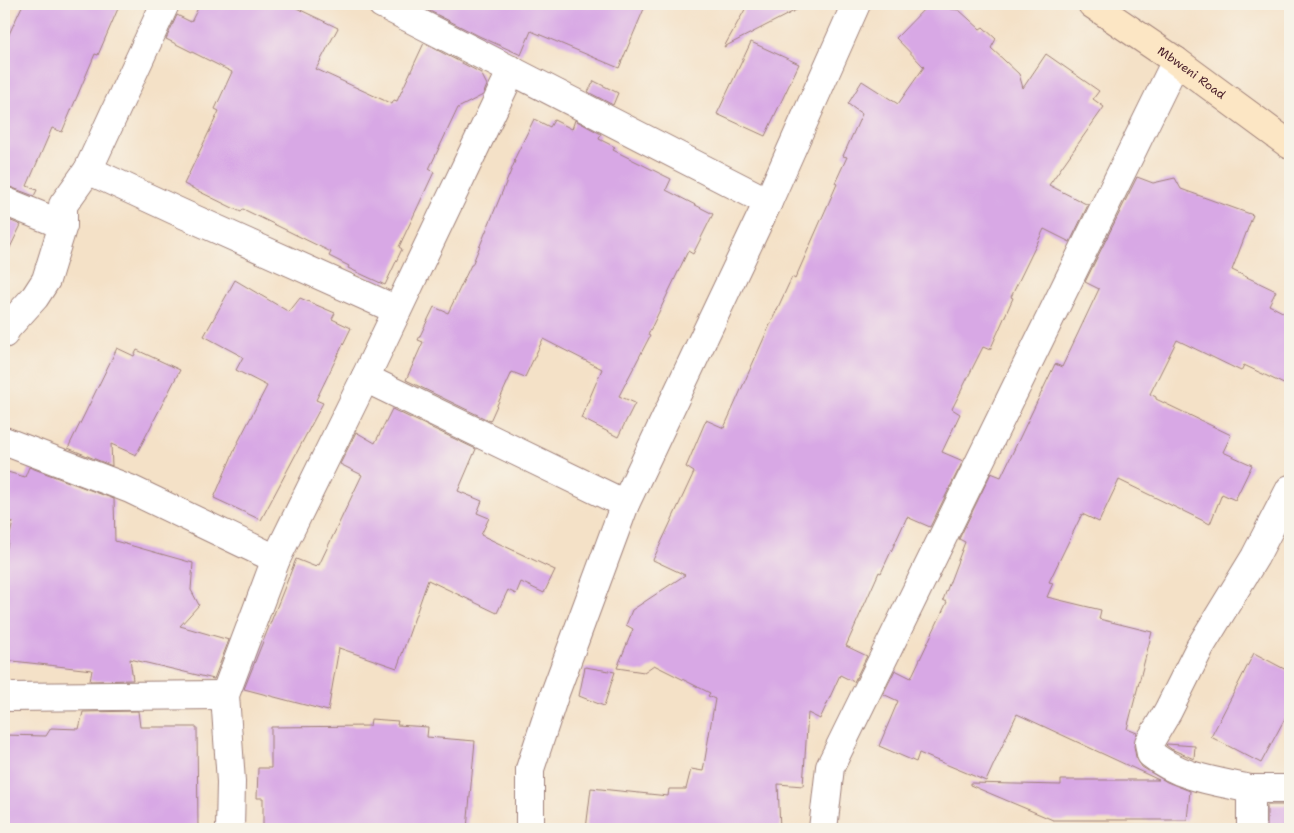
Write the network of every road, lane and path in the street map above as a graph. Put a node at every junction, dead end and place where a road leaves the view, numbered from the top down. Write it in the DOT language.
graph roads {
  1 [pos="164,4"];
  2 [pos="382,4"];
  3 [pos="856,4"];
  4 [pos="1092,4"];
  5 [pos="1176,61"];
  6 [pos="512,70"];
  7 [pos="1290,145"];
  8 [pos="88,170"];
  9 [pos="4,201"];
  10 [pos="768,202"];
  11 [pos="63,225"];
  12 [pos="397,310"];
  13 [pos="4,334"];
  14 [pos="366,378"];
  15 [pos="4,441"];
  16 [pos="1290,489"];
  17 [pos="626,504"];
  18 [pos="276,559"];
  19 [pos="225,695"];
  20 [pos="4,697"];
  21 [pos="1251,788"];
  22 [pos="1290,789"];
  23 [pos="230,829"];
  24 [pos="530,829"];
  25 [pos="823,829"];
  26 [pos="1251,829"];
  1 -- 8 [label="street"];
  2 -- 6 [label="street"];
  3 -- 10 [label="street"];
  4 -- 5 [label="street, Mbweni Road"];
  5 -- 7 [label="street, Mbweni Road"];
  5 -- 25 [label="street"];
  6 -- 10 [label="street"];
  6 -- 12 [label="street"];
  8 -- 11 [label="street"];
  8 -- 12 [label="street"];
  9 -- 11 [label="street"];
  10 -- 17 [label="street"];
  11 -- 13 [label="street"];
  12 -- 14 [label="street"];
  14 -- 17 [label="street"];
  14 -- 18 [label="street"];
  15 -- 18 [label="street"];
  16 -- 21 [label="street"];
  17 -- 24 [label="street"];
  18 -- 19 [label="street"];
  19 -- 20 [label="street"];
  19 -- 23 [label="street"];
  21 -- 22 [label="street"];
  21 -- 26 [label="street"];
}
